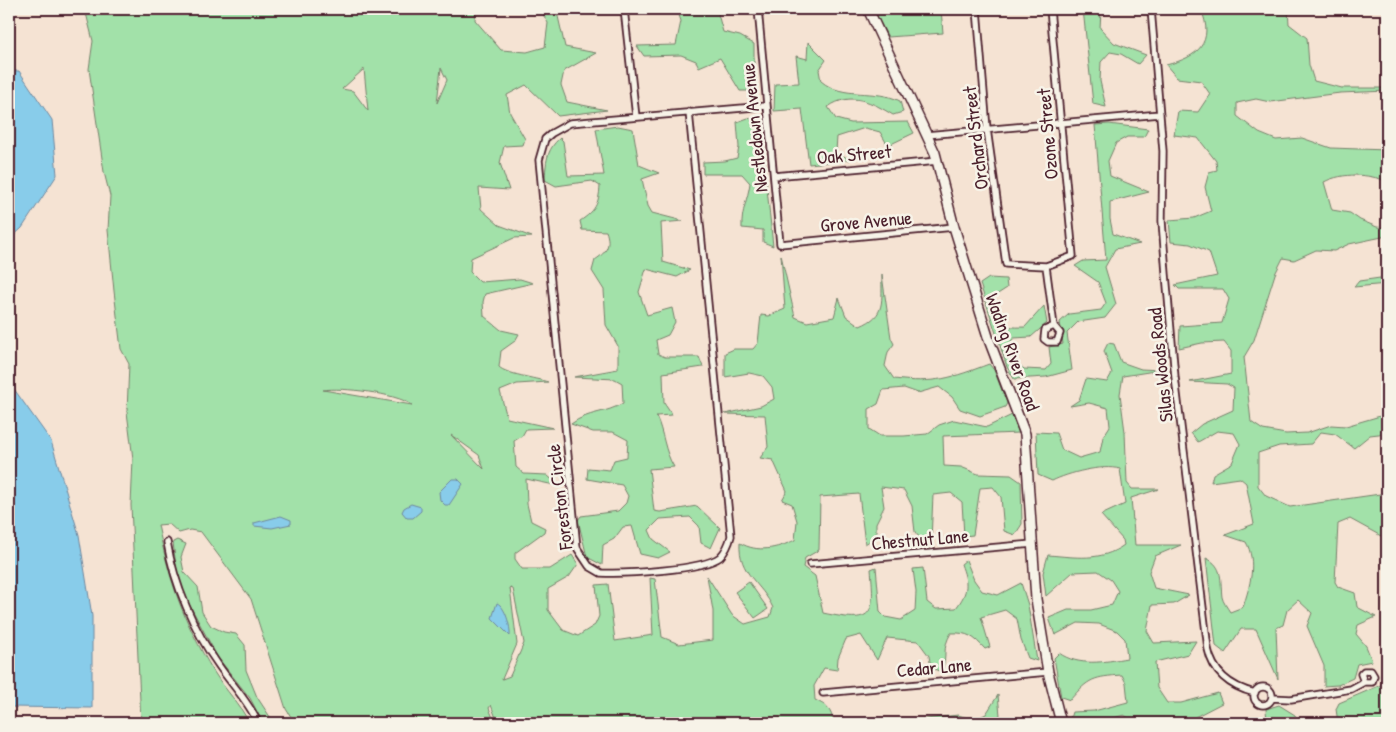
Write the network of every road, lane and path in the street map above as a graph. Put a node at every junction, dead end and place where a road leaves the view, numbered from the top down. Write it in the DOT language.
graph roads {
  1 [pos="624,9"];
  2 [pos="758,9"];
  3 [pos="868,9"];
  4 [pos="977,9"];
  5 [pos="1050,9"];
  6 [pos="1151,9"];
  7 [pos="766,106"];
  8 [pos="689,112"];
  9 [pos="1160,114"];
  10 [pos="636,117"];
  11 [pos="1061,122"];
  12 [pos="987,128"];
  13 [pos="926,135"];
  14 [pos="938,161"];
  15 [pos="774,176"];
  16 [pos="954,227"];
  17 [pos="780,244"];
  18 [pos="1046,266"];
  19 [pos="1054,326"];
  20 [pos="168,542"];
  21 [pos="1033,544"];
  22 [pos="810,564"];
  23 [pos="1048,672"];
  24 [pos="1364,682"];
  25 [pos="823,693"];
  26 [pos="1255,693"];
  27 [pos="1272,698"];
  28 [pos="258,723"];
  29 [pos="1061,723"];
  1 -- 10 [label="street"];
  2 -- 7 [label="street, Nestledown Avenue"];
  3 -- 13 [label="main road, Wading River Road"];
  4 -- 12 [label="street, Orchard Street"];
  5 -- 11 [label="street, Ozone Street"];
  6 -- 9 [label="street, Silas Woods Road"];
  7 -- 8 [label="street, Foreston Circle"];
  7 -- 15 [label="street, Nestledown Avenue"];
  8 -- 10 [label="street, Foreston Circle"];
  8 -- 10 [label="street, Foreston Circle"];
  9 -- 11 [label="street"];
  9 -- 26 [label="street, Silas Woods Road"];
  11 -- 12 [label="street"];
  11 -- 18 [label="street, Ozone Street"];
  12 -- 13 [label="street"];
  12 -- 18 [label="street, Orchard Street"];
  13 -- 14 [label="main road, Wading River Road"];
  14 -- 15 [label="street, Oak Street"];
  14 -- 16 [label="main road, Wading River Road"];
  15 -- 17 [label="street, Nestledown Avenue"];
  16 -- 17 [label="street, Grove Avenue"];
  16 -- 21 [label="main road, Wading River Road"];
  18 -- 19 [label="street"];
  20 -- 28 [label="street"];
  21 -- 22 [label="street, Chestnut Lane"];
  21 -- 23 [label="main road, Wading River Road"];
  23 -- 25 [label="street, Cedar Lane"];
  23 -- 29 [label="main road, Wading River Road"];
  24 -- 27 [label="street, Silas Woods Road"];
  26 -- 27 [label="street, Silas Woods Road"];
  26 -- 27 [label="street, Silas Woods Road"];
}
